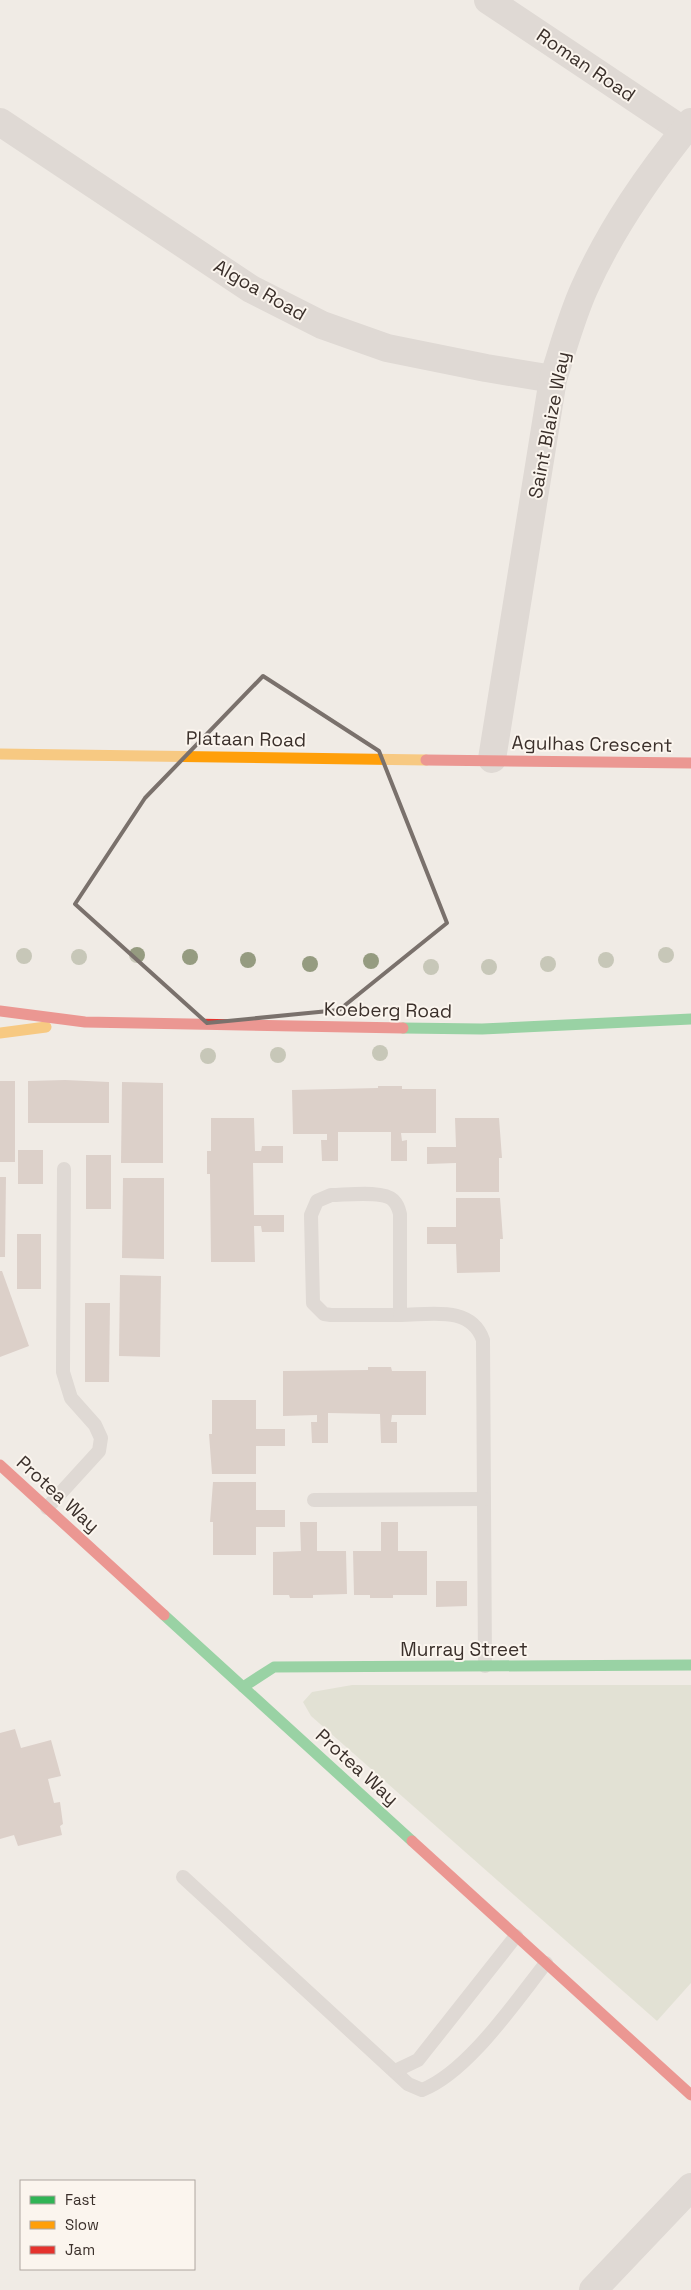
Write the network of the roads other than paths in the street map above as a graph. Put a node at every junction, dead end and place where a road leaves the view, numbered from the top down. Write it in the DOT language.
graph roads {
  1 [pos="488,0"];
  2 [pos="0,122"];
  3 [pos="687,127"];
  4 [pos="553,379"];
  5 [pos="0,754"];
  6 [pos="492,759"];
  7 [pos="691,763"];
  8 [pos="0,1011"];
  9 [pos="691,1020"];
  10 [pos="85,1022"];
  11 [pos="0,1033"];
  12 [pos="64,1168"];
  13 [pos="400,1315"];
  14 [pos="0,1466"];
  15 [pos="484,1499"];
  16 [pos="314,1500"];
  17 [pos="47,1508"];
  18 [pos="691,1665"];
  19 [pos="485,1666"];
  20 [pos="242,1687"];
  21 [pos="183,1877"];
  22 [pos="516,1936"];
  23 [pos="546,1963"];
  24 [pos="395,2071"];
  25 [pos="691,2095"];
  26 [pos="691,2187"];
  27 [pos="593,2290"];
  1 -- 3 [label="street, Roman Road"];
  2 -- 4 [label="street, Algoa Road"];
  3 -- 4 [label="street, Saint Blaize Way"];
  4 -- 6 [label="street, Saint Blaize Way"];
  5 -- 6 [label="street, Plataan Road"];
  6 -- 7 [label="street, Agulhas Crescent"];
  8 -- 10 [label="street, Koeberg Road"];
  9 -- 10 [label="street, Koeberg Road"];
  10 -- 11 [label="street, Koeberg Road"];
  12 -- 17 [label="lane"];
  13 -- 13 [label="lane"];
  13 -- 15 [label="lane"];
  14 -- 17 [label="street, Protea Way"];
  15 -- 16 [label="lane"];
  15 -- 19 [label="lane"];
  17 -- 20 [label="street, Protea Way"];
  18 -- 19 [label="street, Murray Street"];
  19 -- 20 [label="street, Murray Street"];
  20 -- 22 [label="street, Protea Way"];
  21 -- 24 [label="lane"];
  22 -- 23 [label="street, Protea Way"];
  22 -- 24 [label="lane"];
  23 -- 24 [label="lane"];
  23 -- 25 [label="street, Protea Way"];
  26 -- 27 [label="street"];
}
